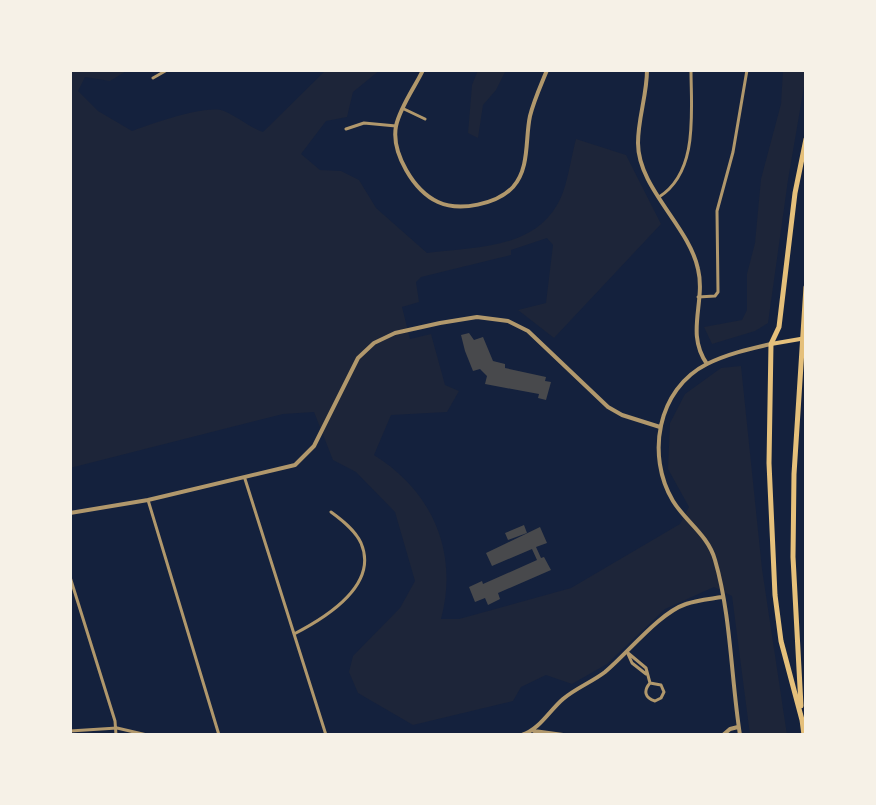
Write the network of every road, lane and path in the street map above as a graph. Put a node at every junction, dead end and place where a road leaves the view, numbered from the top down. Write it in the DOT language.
graph roads {
  1 [pos="167,70"];
  2 [pos="423,70"];
  3 [pos="547,70"];
  4 [pos="647,70"];
  5 [pos="691,70"];
  6 [pos="747,70"];
  7 [pos="153,78"];
  8 [pos="404,109"];
  9 [pos="425,119"];
  10 [pos="396,126"];
  11 [pos="346,129"];
  12 [pos="806,139"];
  13 [pos="659,197"];
  14 [pos="806,287"];
  15 [pos="698,297"];
  16 [pos="806,338"];
  17 [pos="771,344"];
  18 [pos="707,364"];
  19 [pos="660,427"];
  20 [pos="245,479"];
  21 [pos="148,500"];
  22 [pos="331,512"];
  23 [pos="70,513"];
  24 [pos="70,577"];
  25 [pos="722,597"];
  26 [pos="293,634"];
  27 [pos="628,653"];
  28 [pos="650,683"];
  29 [pos="544,717"];
  30 [pos="802,720"];
  31 [pos="738,727"];
  32 [pos="117,728"];
  33 [pos="70,731"];
  34 [pos="534,731"];
  35 [pos="552,733"];
  36 [pos="116,735"];
  37 [pos="147,735"];
  38 [pos="219,735"];
  39 [pos="326,735"];
  40 [pos="522,735"];
  41 [pos="563,735"];
  42 [pos="723,735"];
  43 [pos="740,735"];
  44 [pos="804,735"];
  1 -- 7 [label="street"];
  2 -- 8 [label="street"];
  3 -- 10 [label="street"];
  4 -- 13 [label="street"];
  5 -- 13 [label="street"];
  6 -- 15 [label="street"];
  8 -- 9 [label="street"];
  8 -- 10 [label="street"];
  10 -- 11 [label="street"];
  12 -- 17 [label="highway"];
  13 -- 15 [label="street"];
  14 -- 30 [label="highway"];
  15 -- 18 [label="street"];
  16 -- 17 [label="main road"];
  17 -- 18 [label="street"];
  17 -- 30 [label="highway"];
  18 -- 19 [label="street"];
  19 -- 20 [label="street"];
  19 -- 25 [label="street"];
  20 -- 21 [label="street"];
  20 -- 26 [label="street"];
  21 -- 23 [label="street"];
  21 -- 38 [label="street"];
  22 -- 26 [label="street"];
  24 -- 32 [label="street"];
  25 -- 27 [label="street"];
  25 -- 31 [label="street"];
  26 -- 39 [label="street"];
  27 -- 28 [label="street"];
  27 -- 29 [label="street"];
  28 -- 28 [label="street"];
  29 -- 34 [label="street"];
  29 -- 35 [label="street"];
  30 -- 44 [label="highway"];
  31 -- 42 [label="street"];
  31 -- 43 [label="street"];
  32 -- 33 [label="street"];
  32 -- 36 [label="street"];
  32 -- 37 [label="street"];
  34 -- 35 [label="street"];
  34 -- 40 [label="street"];
  35 -- 41 [label="street"];
}
